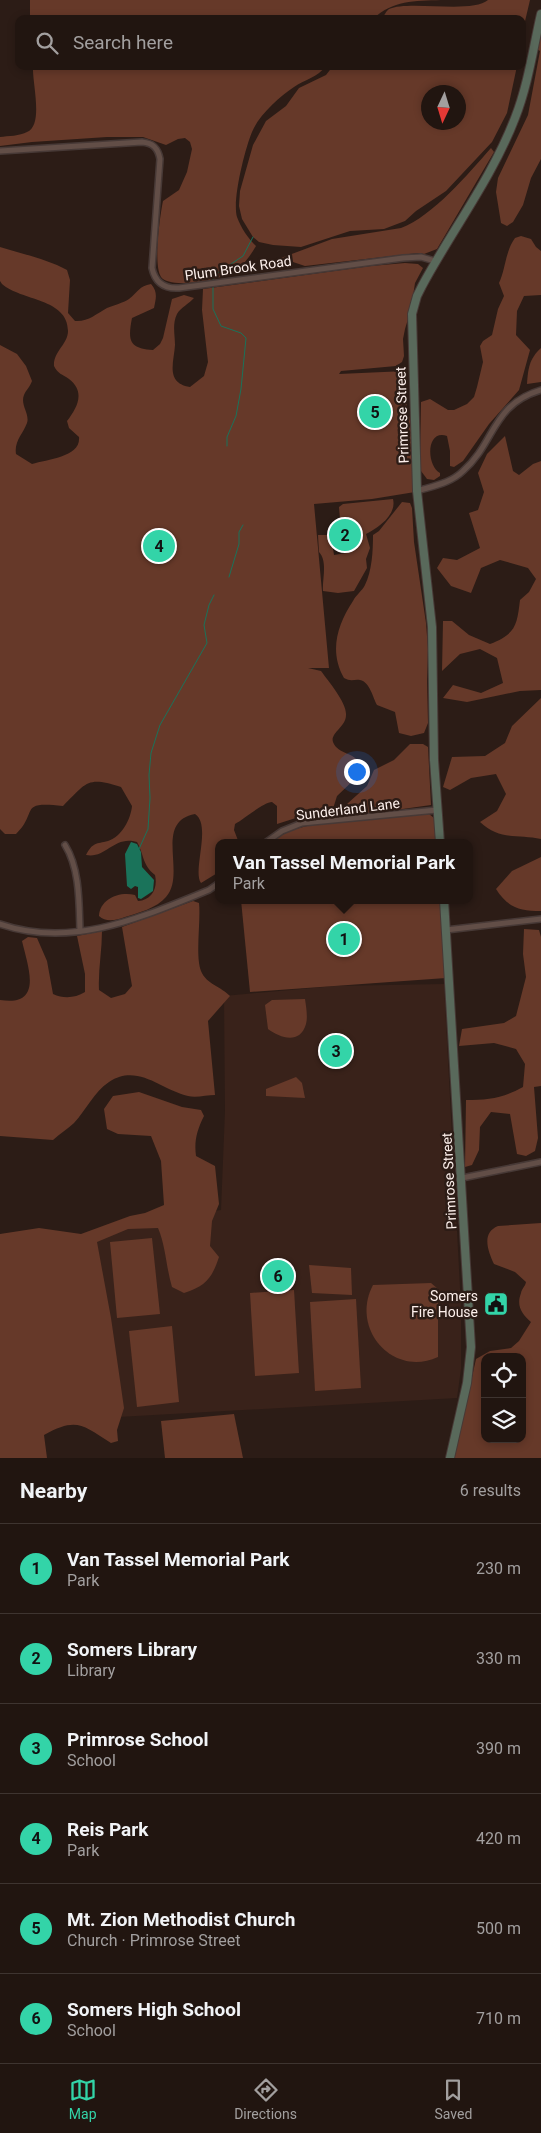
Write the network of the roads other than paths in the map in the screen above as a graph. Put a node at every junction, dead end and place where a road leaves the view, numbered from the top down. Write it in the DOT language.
graph roads {
  1 [pos="541,14"];
  2 [pos="0,151"];
  3 [pos="435,261"];
  4 [pos="541,390"];
  5 [pos="417,491"];
  6 [pos="437,810"];
  7 [pos="271,839"];
  8 [pos="440,839"];
  9 [pos="65,845"];
  10 [pos="215,886"];
  11 [pos="444,904"];
  12 [pos="541,919"];
  13 [pos="0,924"];
  14 [pos="446,930"];
  15 [pos="80,931"];
  16 [pos="541,1162"];
  17 [pos="462,1178"];
  18 [pos="450,1458"];
  1 -- 3 [label="main road, Primrose Street"];
  2 -- 3 [label="street, Plum Brook Road"];
  3 -- 5 [label="main road, Primrose Street"];
  4 -- 5 [label="street"];
  5 -- 6 [label="main road, Primrose Street"];
  6 -- 7 [label="street, Sunderland Lane"];
  6 -- 8 [label="main road, Primrose Street"];
  9 -- 15 [label="street"];
  10 -- 15 [label="street"];
  11 -- 14 [label="main road, Primrose Street"];
  12 -- 14 [label="street"];
  13 -- 15 [label="street"];
  14 -- 17 [label="main road, Primrose Street"];
  16 -- 17 [label="street"];
  17 -- 18 [label="main road, Primrose Street"];
}
